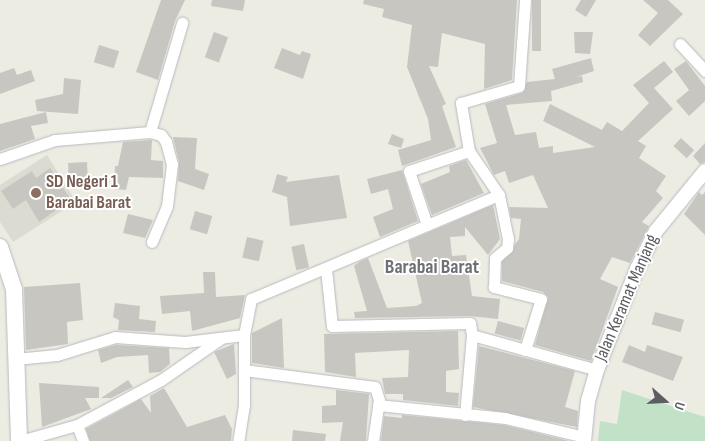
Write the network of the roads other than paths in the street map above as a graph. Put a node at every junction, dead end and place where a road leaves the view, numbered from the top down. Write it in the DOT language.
graph roads {
  1 [pos="525,0"];
  2 [pos="182,23"];
  3 [pos="680,44"];
  4 [pos="705,71"];
  5 [pos="150,132"];
  6 [pos="470,150"];
  7 [pos="0,159"];
  8 [pos="705,171"];
  9 [pos="499,196"];
  10 [pos="427,225"];
  11 [pos="152,242"];
  12 [pos="0,247"];
  13 [pos="326,268"];
  14 [pos="244,335"];
  15 [pos="472,335"];
  16 [pos="221,338"];
  17 [pos="525,350"];
  18 [pos="15,359"];
  19 [pos="244,370"];
  20 [pos="597,370"];
  21 [pos="378,405"];
  22 [pos="465,415"];
  23 [pos="77,425"];
  24 [pos="584,439"];
  25 [pos="19,441"];
  26 [pos="83,441"];
  27 [pos="238,441"];
  28 [pos="373,441"];
  1 -- 6 [label="street"];
  2 -- 5 [label="street"];
  3 -- 4 [label="street"];
  5 -- 7 [label="street"];
  5 -- 11 [label="street"];
  6 -- 9 [label="street"];
  6 -- 10 [label="street"];
  8 -- 20 [label="street, Jalan Keramat Manjang"];
  9 -- 10 [label="street"];
  9 -- 17 [label="street"];
  10 -- 13 [label="street"];
  12 -- 18 [label="main road"];
  13 -- 14 [label="street"];
  13 -- 15 [label="street"];
  14 -- 16 [label="street"];
  14 -- 19 [label="street"];
  15 -- 17 [label="street"];
  15 -- 22 [label="street"];
  16 -- 18 [label="street"];
  16 -- 23 [label="street"];
  17 -- 20 [label="street"];
  18 -- 25 [label="main road"];
  19 -- 21 [label="street"];
  19 -- 27 [label="street"];
  20 -- 24 [label="street, Jalan Keramat Manjang"];
  21 -- 22 [label="street"];
  21 -- 28 [label="street"];
  22 -- 24 [label="street"];
  23 -- 25 [label="street"];
  23 -- 26 [label="street"];
}
